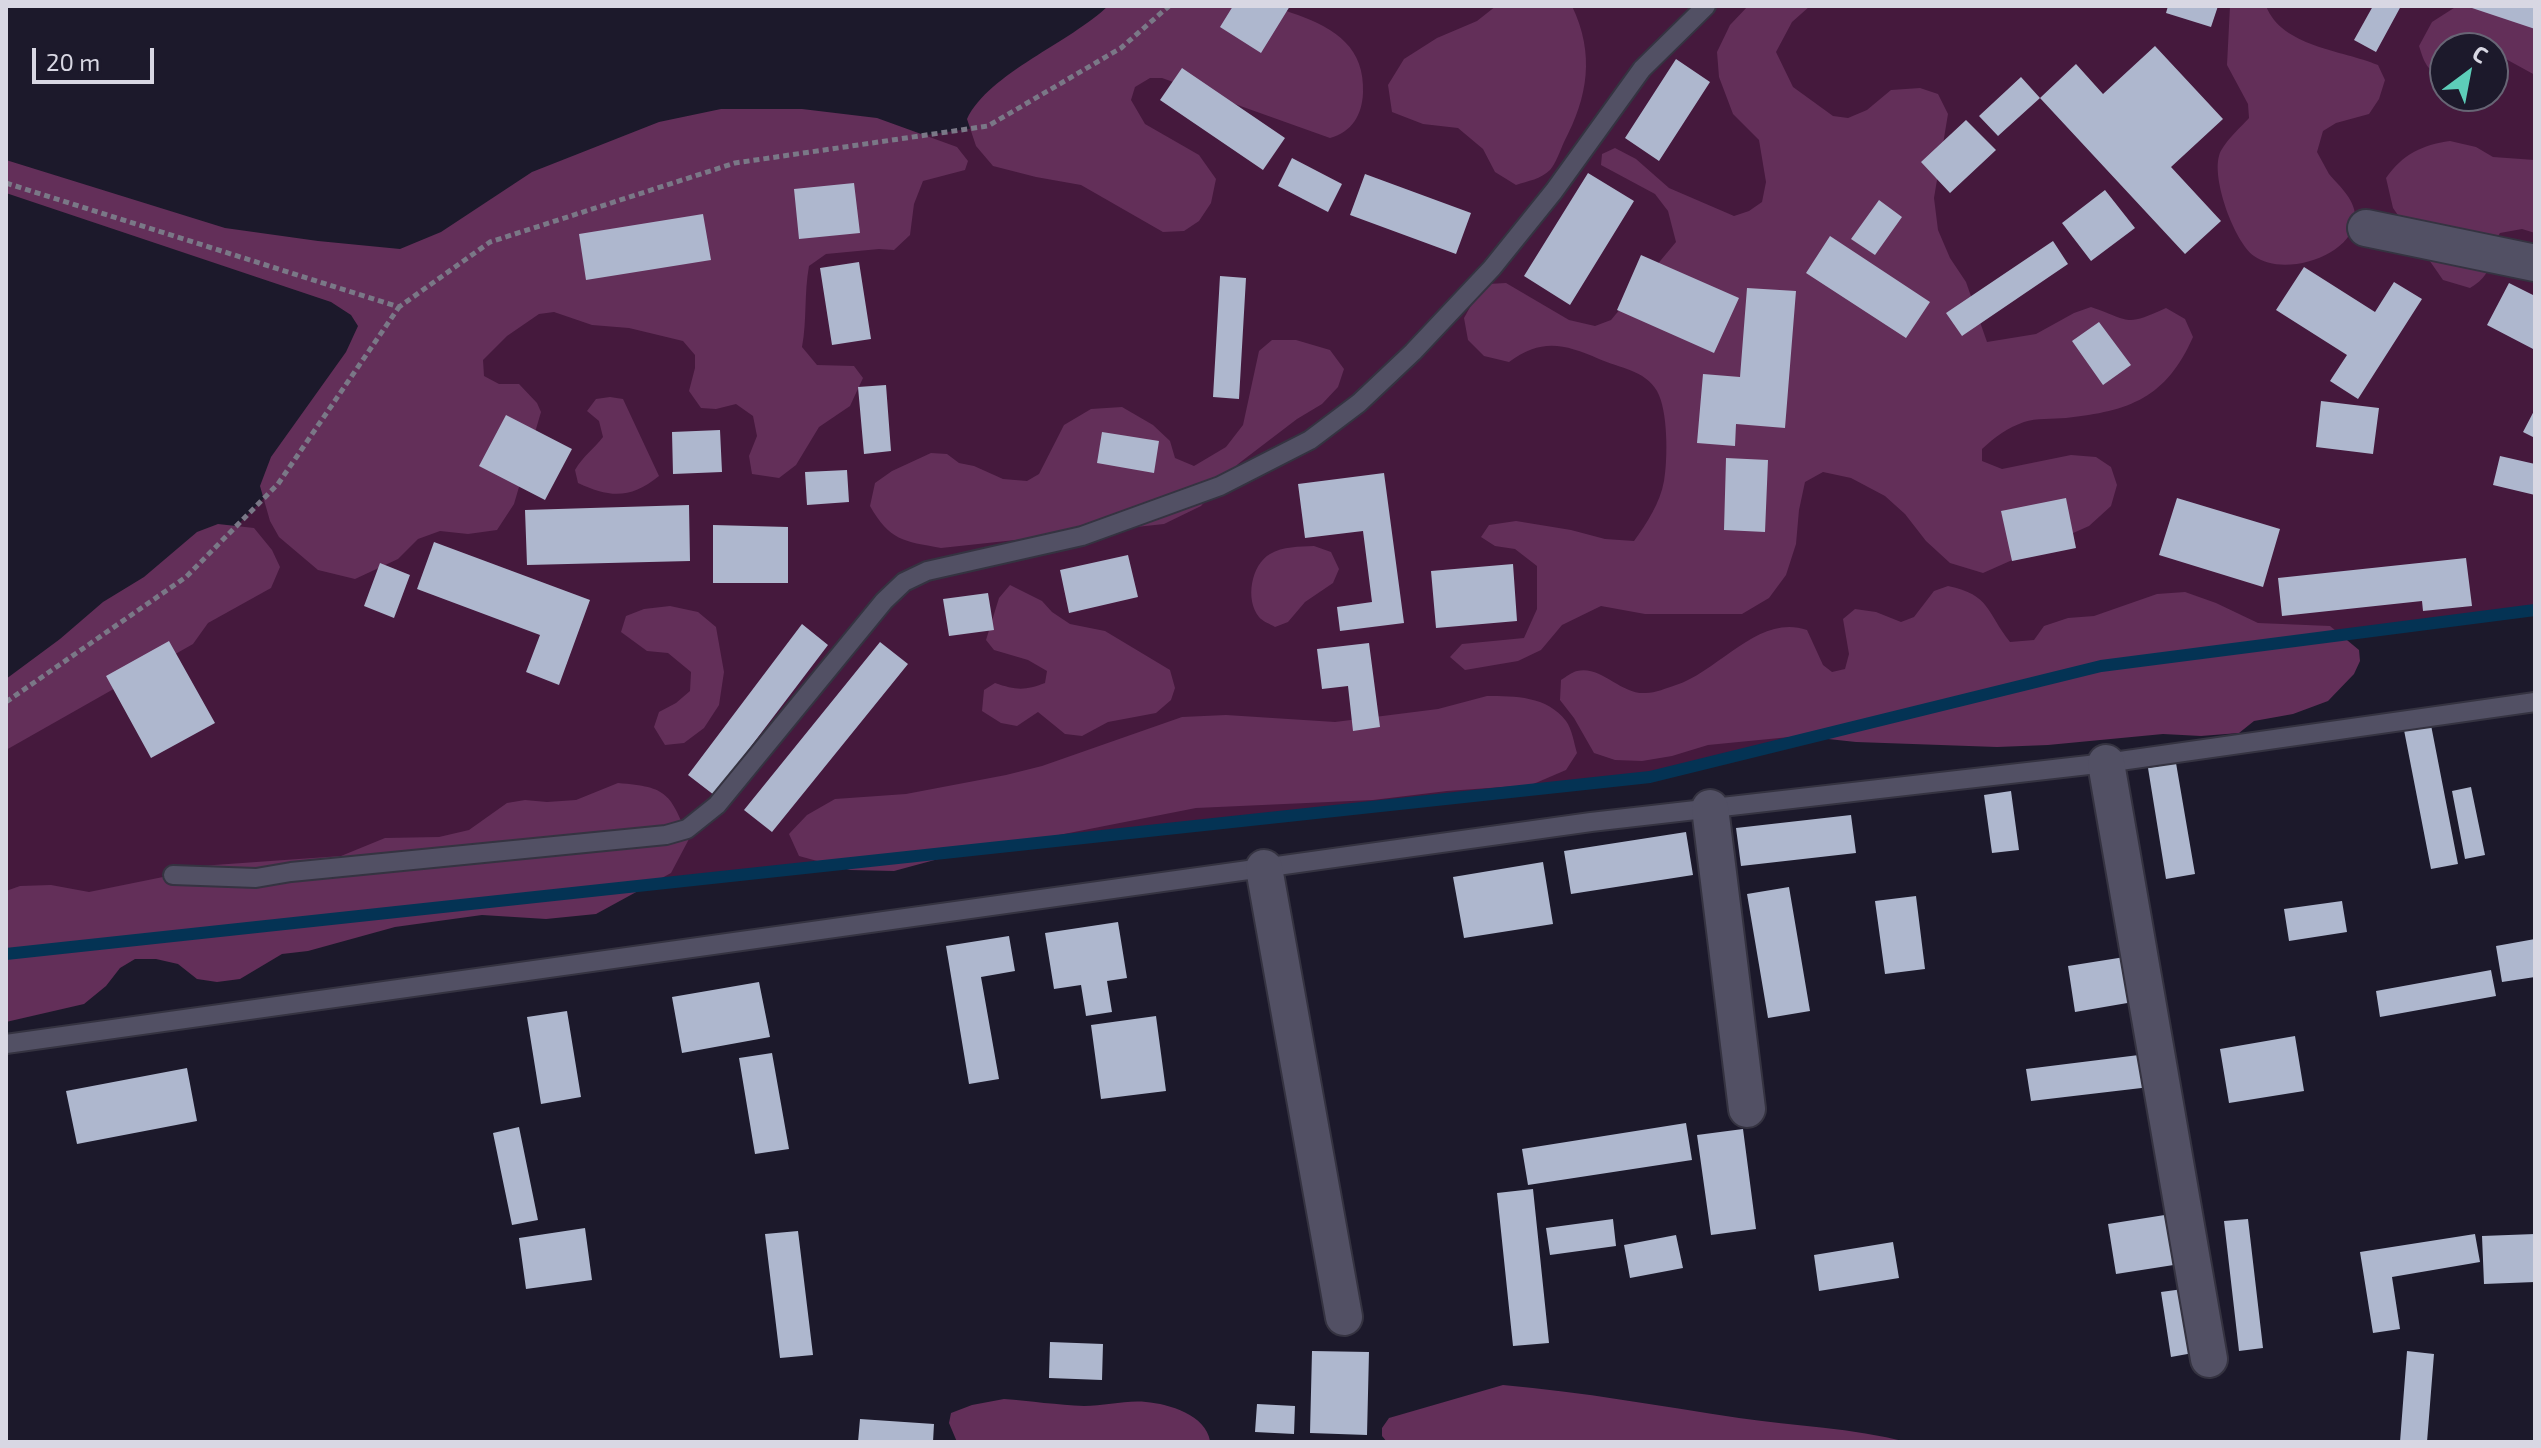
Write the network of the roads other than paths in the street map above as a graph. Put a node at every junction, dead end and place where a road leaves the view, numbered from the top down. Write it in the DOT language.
graph roads {
  1 [pos="1706,6"];
  2 [pos="2366,228"];
  3 [pos="2535,263"];
  4 [pos="2535,702"];
  5 [pos="2106,763"];
  6 [pos="1710,808"];
  7 [pos="1264,868"];
  8 [pos="173,875"];
  9 [pos="6,1044"];
  10 [pos="1747,1109"];
  11 [pos="1344,1317"];
  12 [pos="2209,1359"];
  1 -- 8 [label="lane"];
  2 -- 3 [label="street"];
  4 -- 5 [label="lane"];
  5 -- 6 [label="lane"];
  5 -- 12 [label="street"];
  6 -- 7 [label="lane"];
  6 -- 10 [label="street"];
  7 -- 9 [label="lane"];
  7 -- 11 [label="street"];
}
